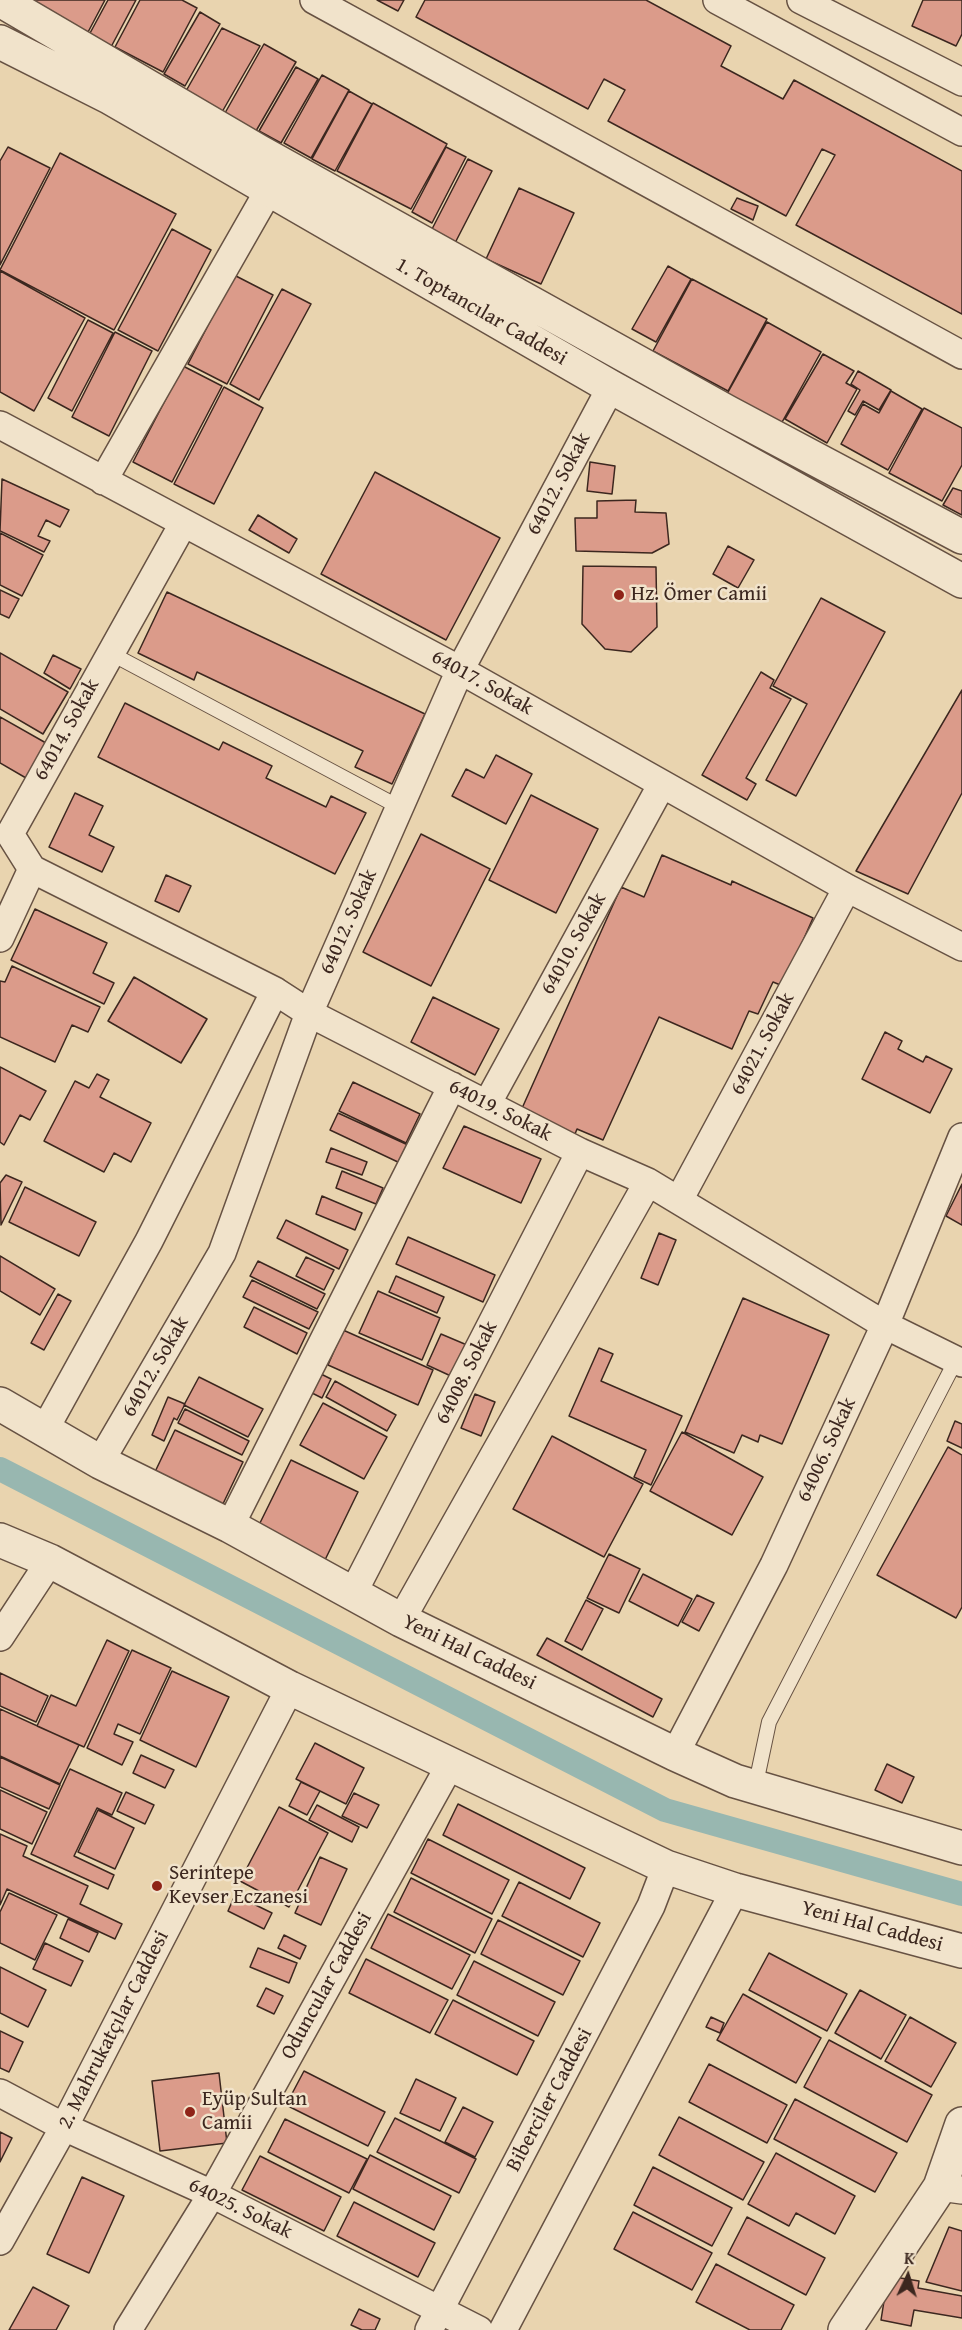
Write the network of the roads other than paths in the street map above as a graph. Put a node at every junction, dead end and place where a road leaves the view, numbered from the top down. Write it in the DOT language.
graph roads {
  1 [pos="0,0"];
  2 [pos="314,0"];
  3 [pos="717,0"];
  4 [pos="801,0"];
  5 [pos="0,42"];
  6 [pos="962,82"];
  7 [pos="962,132"];
  8 [pos="268,190"];
  9 [pos="962,355"];
  10 [pos="611,387"];
  11 [pos="0,425"];
  12 [pos="103,481"];
  13 [pos="183,524"];
  14 [pos="962,537"];
  15 [pos="962,581"];
  16 [pos="110,653"];
  17 [pos="460,670"];
  18 [pos="662,784"];
  19 [pos="399,807"];
  20 [pos="5,833"];
  21 [pos="32,869"];
  22 [pos="847,888"];
  23 [pos="0,938"];
  24 [pos="962,947"];
  25 [pos="275,991"];
  26 [pos="309,1013"];
  27 [pos="452,1086"];
  28 [pos="487,1104"];
  29 [pos="962,1137"];
  30 [pos="580,1152"];
  31 [pos="648,1182"];
  32 [pos="679,1200"];
  33 [pos="885,1325"];
  34 [pos="959,1362"];
  35 [pos="0,1404"];
  36 [pos="45,1430"];
  37 [pos="100,1462"];
  38 [pos="230,1526"];
  39 [pos="0,1540"];
  40 [pos="50,1561"];
  41 [pos="353,1593"];
  42 [pos="402,1620"];
  43 [pos="0,1637"];
  44 [pos="290,1688"];
  45 [pos="675,1754"];
  46 [pos="450,1765"];
  47 [pos="756,1788"];
  48 [pos="962,1848"];
  49 [pos="666,1867"];
  50 [pos="735,1890"];
  51 [pos="962,1951"];
  52 [pos="0,2093"];
  53 [pos="962,2124"];
  54 [pos="64,2127"];
  55 [pos="951,2189"];
  56 [pos="212,2194"];
  57 [pos="0,2241"];
  58 [pos="434,2320"];
  59 [pos="128,2330"];
  60 [pos="479,2330"];
  61 [pos="502,2330"];
  62 [pos="845,2330"];
  1 -- 14 [label="street, 1. Toptancılar Caddesi"];
  2 -- 9 [label="street"];
  3 -- 7 [label="street"];
  4 -- 6 [label="street"];
  5 -- 8 [label="street, 1. Toptancılar Caddesi"];
  8 -- 10 [label="street, 1. Toptancılar Caddesi"];
  8 -- 12 [label="street"];
  10 -- 15 [label="street, 1. Toptancılar Caddesi"];
  10 -- 17 [label="street, 64012. Sokak"];
  11 -- 12 [label="street, 64017. Sokak"];
  12 -- 13 [label="street, 64017. Sokak"];
  13 -- 16 [label="street, 64014. Sokak"];
  13 -- 17 [label="street, 64017. Sokak"];
  16 -- 19 [label="lane"];
  16 -- 20 [label="street, 64014. Sokak"];
  17 -- 18 [label="street, 64017. Sokak"];
  17 -- 19 [label="street, 64012. Sokak"];
  18 -- 22 [label="street, 64017. Sokak"];
  18 -- 28 [label="street, 64010. Sokak"];
  19 -- 26 [label="street, 64012. Sokak"];
  20 -- 21 [label="street, 64014. Sokak"];
  21 -- 23 [label="street"];
  21 -- 25 [label="street, 64019. Sokak"];
  22 -- 24 [label="street, 64017. Sokak"];
  22 -- 32 [label="street, 64021. Sokak"];
  25 -- 26 [label="street, 64019. Sokak"];
  25 -- 36 [label="street"];
  26 -- 27 [label="street, 64019. Sokak"];
  26 -- 37 [label="street, 64012. Sokak"];
  27 -- 28 [label="street, 64019. Sokak"];
  27 -- 38 [label="street"];
  28 -- 30 [label="street, 64019. Sokak"];
  29 -- 33 [label="street, 64006. Sokak"];
  30 -- 31 [label="street, 64019. Sokak"];
  30 -- 41 [label="street, 64008. Sokak"];
  31 -- 32 [label="street, 64019. Sokak"];
  31 -- 42 [label="street"];
  32 -- 33 [label="street, 64019. Sokak"];
  33 -- 34 [label="street, 64019. Sokak"];
  33 -- 45 [label="street, 64006. Sokak"];
  34 -- 47 [label="lane"];
  35 -- 36 [label="street, Yeni Hal Caddesi"];
  36 -- 37 [label="street, Yeni Hal Caddesi"];
  37 -- 38 [label="street, Yeni Hal Caddesi"];
  38 -- 41 [label="street, Yeni Hal Caddesi"];
  39 -- 40 [label="street, Yeni Hal Caddesi"];
  40 -- 43 [label="street"];
  40 -- 44 [label="street, Yeni Hal Caddesi"];
  41 -- 42 [label="street, Yeni Hal Caddesi"];
  42 -- 45 [label="street, Yeni Hal Caddesi"];
  44 -- 46 [label="street, Yeni Hal Caddesi"];
  44 -- 54 [label="street, 2. Mahrukatçılar Caddesi"];
  45 -- 47 [label="street, Yeni Hal Caddesi"];
  46 -- 49 [label="street, Yeni Hal Caddesi"];
  46 -- 56 [label="street, Oduncular Caddesi"];
  47 -- 48 [label="street, Yeni Hal Caddesi"];
  49 -- 50 [label="street, Yeni Hal Caddesi"];
  49 -- 58 [label="street, Biberciler Caddesi"];
  50 -- 51 [label="street, Yeni Hal Caddesi"];
  50 -- 61 [label="street"];
  52 -- 54 [label="street, 64025. Sokak"];
  53 -- 55 [label="street"];
  54 -- 56 [label="street, 64025. Sokak"];
  54 -- 57 [label="street, 2. Mahrukatçılar Caddesi"];
  55 -- 62 [label="street"];
  56 -- 58 [label="street, 64025. Sokak"];
  56 -- 59 [label="street, Oduncular Caddesi"];
  58 -- 60 [label="street, 64025. Sokak"];
}
